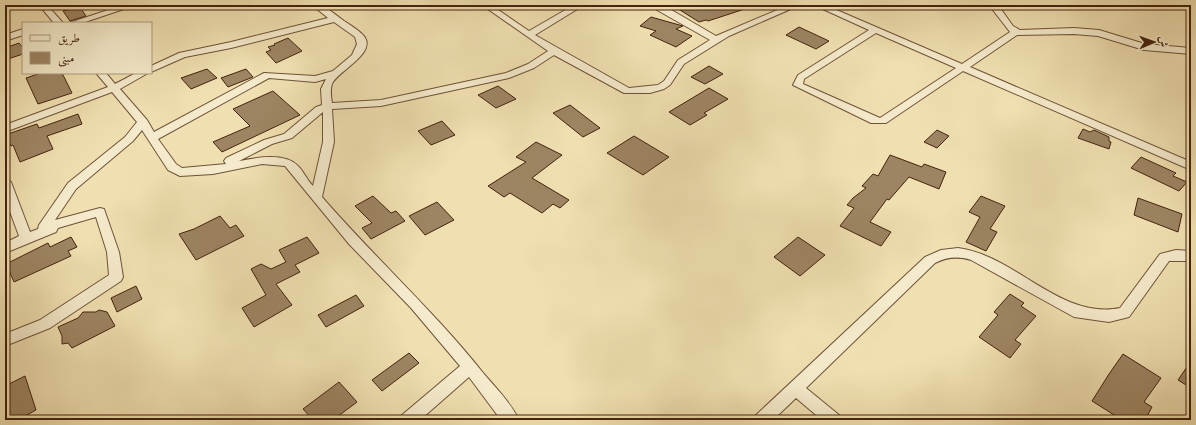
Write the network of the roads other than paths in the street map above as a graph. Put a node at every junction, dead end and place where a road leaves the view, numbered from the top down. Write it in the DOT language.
graph roads {
  1 [pos="43,5"];
  2 [pos="132,5"];
  3 [pos="316,5"];
  4 [pos="486,5"];
  5 [pos="580,5"];
  6 [pos="659,5"];
  7 [pos="796,5"];
  8 [pos="818,5"];
  9 [pos="993,5"];
  10 [pos="334,19"];
  11 [pos="56,22"];
  12 [pos="76,22"];
  13 [pos="874,30"];
  14 [pos="22,32"];
  15 [pos="1016,32"];
  16 [pos="529,35"];
  17 [pos="5,38"];
  18 [pos="716,40"];
  19 [pos="554,51"];
  20 [pos="1191,51"];
  21 [pos="961,67"];
  22 [pos="152,69"];
  23 [pos="337,73"];
  24 [pos="102,74"];
  25 [pos="141,74"];
  26 [pos="115,88"];
  27 [pos="328,106"];
  28 [pos="143,122"];
  29 [pos="5,129"];
  30 [pos="152,138"];
  31 [pos="1191,166"];
  32 [pos="213,170"];
  33 [pos="5,182"];
  34 [pos="316,197"];
  35 [pos="100,212"];
  36 [pos="26,238"];
  37 [pos="5,248"];
  38 [pos="1191,256"];
  39 [pos="5,340"];
  40 [pos="470,367"];
  41 [pos="796,388"];
  42 [pos="408,420"];
  43 [pos="511,420"];
  44 [pos="762,420"];
  45 [pos="833,420"];
  1 -- 11 [label="street"];
  2 -- 12 [label="street"];
  3 -- 10 [label="street"];
  4 -- 16 [label="street"];
  5 -- 16 [label="street"];
  6 -- 18 [label="street"];
  7 -- 18 [label="street"];
  8 -- 13 [label="street"];
  9 -- 15 [label="street"];
  10 -- 22 [label="street"];
  10 -- 23 [label="street"];
  13 -- 21 [label="street"];
  13 -- 21 [label="street"];
  14 -- 17 [label="street"];
  15 -- 20 [label="street"];
  15 -- 21 [label="street"];
  16 -- 19 [label="street"];
  18 -- 19 [label="street"];
  19 -- 27 [label="street"];
  21 -- 31 [label="street"];
  23 -- 27 [label="street"];
  23 -- 30 [label="street"];
  24 -- 26 [label="street"];
  25 -- 26 [label="street"];
  26 -- 28 [label="street"];
  26 -- 29 [label="street"];
  27 -- 32 [label="street"];
  27 -- 34 [label="street"];
  28 -- 30 [label="street"];
  28 -- 35 [label="street"];
  30 -- 32 [label="street"];
  32 -- 34 [label="street"];
  33 -- 36 [label="street"];
  34 -- 40 [label="street"];
  35 -- 36 [label="street"];
  35 -- 39 [label="street"];
  36 -- 37 [label="street"];
  38 -- 41 [label="street"];
  40 -- 42 [label="street"];
  40 -- 43 [label="street"];
  41 -- 44 [label="street"];
  41 -- 45 [label="street"];
}
